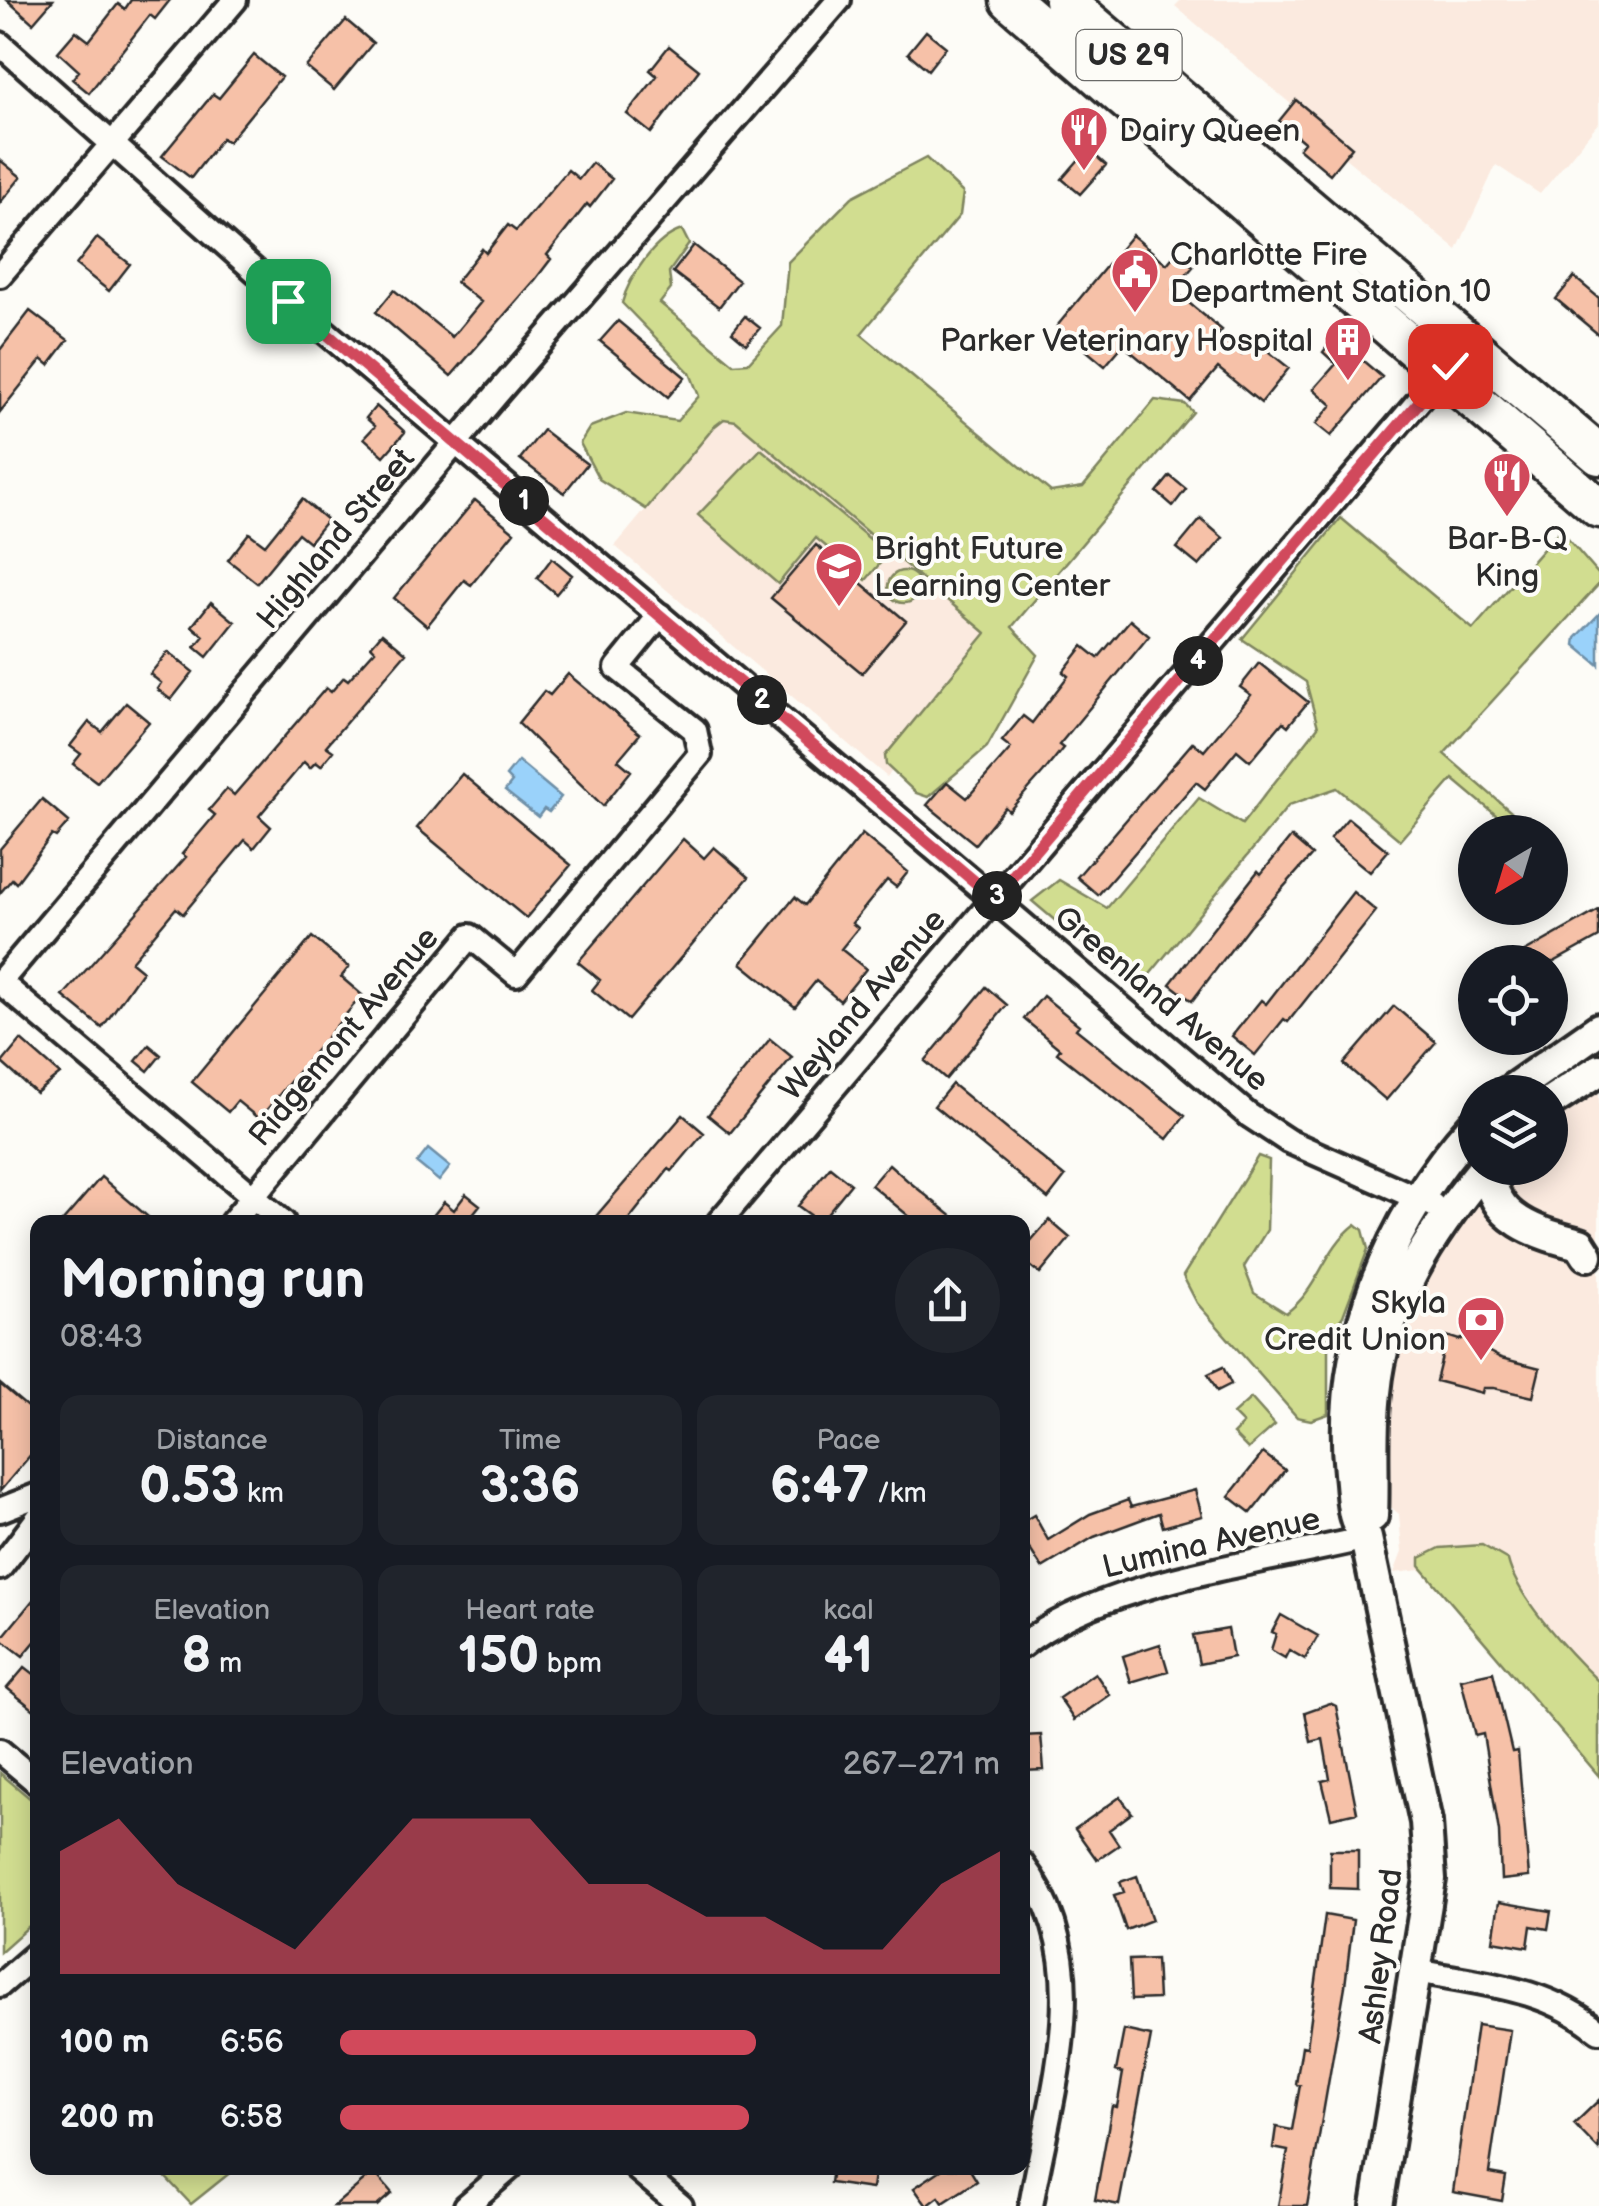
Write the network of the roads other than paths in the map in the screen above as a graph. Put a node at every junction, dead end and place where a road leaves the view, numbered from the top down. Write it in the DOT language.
graph roads {
  1 [pos="234,0"];
  2 [pos="839,0"];
  3 [pos="1010,0"];
  4 [pos="1064,0"];
  5 [pos="0,44"];
  6 [pos="109,143"];
  7 [pos="1286,236"];
  8 [pos="0,275"];
  9 [pos="1467,341"];
  10 [pos="1444,371"];
  11 [pos="456,444"];
  12 [pos="1599,458"];
  13 [pos="1599,508"];
  14 [pos="660,615"];
  15 [pos="994,898"];
  16 [pos="0,982"];
  17 [pos="1599,1029"];
  18 [pos="1599,1070"];
  19 [pos="1533,1075"];
  20 [pos="1568,1090"];
  21 [pos="1458,1146"];
  22 [pos="1472,1185"];
  23 [pos="1492,1185"];
  24 [pos="252,1196"];
  25 [pos="1418,1199"];
  26 [pos="1449,1212"];
  27 [pos="237,1215"];
  28 [pos="275,1215"];
  29 [pos="725,1215"];
  30 [pos="1588,1255"];
  31 [pos="30,1498"];
  32 [pos="0,1510"];
  33 [pos="30,1529"];
  34 [pos="1366,1538"];
  35 [pos="0,1568"];
  36 [pos="1030,1640"];
  37 [pos="0,1751"];
  38 [pos="30,1776"];
  39 [pos="1030,1877"];
  40 [pos="30,1959"];
  41 [pos="1418,1971"];
  42 [pos="0,1985"];
  43 [pos="1599,2031"];
  44 [pos="502,2175"];
  45 [pos="644,2175"];
  46 [pos="466,2206"];
  47 [pos="681,2206"];
  48 [pos="1031,2206"];
  49 [pos="1377,2206"];
  1 -- 6 [label="street"];
  2 -- 11 [label="street, Highland Street"];
  3 -- 7 [label="main road, US 29"];
  4 -- 9 [label="main road, US 29"];
  5 -- 6 [label="street, Greenland Avenue"];
  6 -- 8 [label="street"];
  6 -- 11 [label="street, Greenland Avenue"];
  7 -- 9 [label="main road"];
  7 -- 10 [label="main road, US 29"];
  9 -- 12 [label="main road, US 29"];
  10 -- 12 [label="main road"];
  10 -- 13 [label="main road, US 29"];
  10 -- 15 [label="street, Weyland Avenue"];
  11 -- 14 [label="street, Greenland Avenue"];
  11 -- 16 [label="street, Highland Street"];
  14 -- 15 [label="street, Greenland Avenue"];
  14 -- 24 [label="street, Ridgemont Avenue"];
  15 -- 25 [label="street, Greenland Avenue"];
  15 -- 29 [label="street, Weyland Avenue"];
  16 -- 24 [label="street"];
  17 -- 19 [label="street"];
  18 -- 20 [label="street"];
  21 -- 25 [label="street, Ashley Road"];
  22 -- 26 [label="street, Ashley Road"];
  23 -- 30 [label="street"];
  24 -- 27 [label="street, Ridgemont Avenue"];
  24 -- 28 [label="street"];
  25 -- 26 [label="street, Greenland Avenue"];
  25 -- 34 [label="street, Ashley Road"];
  26 -- 34 [label="street, Ashley Road"];
  31 -- 32 [label="street"];
  33 -- 35 [label="street"];
  34 -- 36 [label="street, Lumina Avenue"];
  34 -- 41 [label="street, Ashley Road"];
  37 -- 38 [label="street"];
  39 -- 48 [label="street"];
  40 -- 42 [label="street"];
  41 -- 43 [label="street"];
  41 -- 49 [label="street, Ashley Road"];
  44 -- 46 [label="street"];
  45 -- 47 [label="street"];
}
